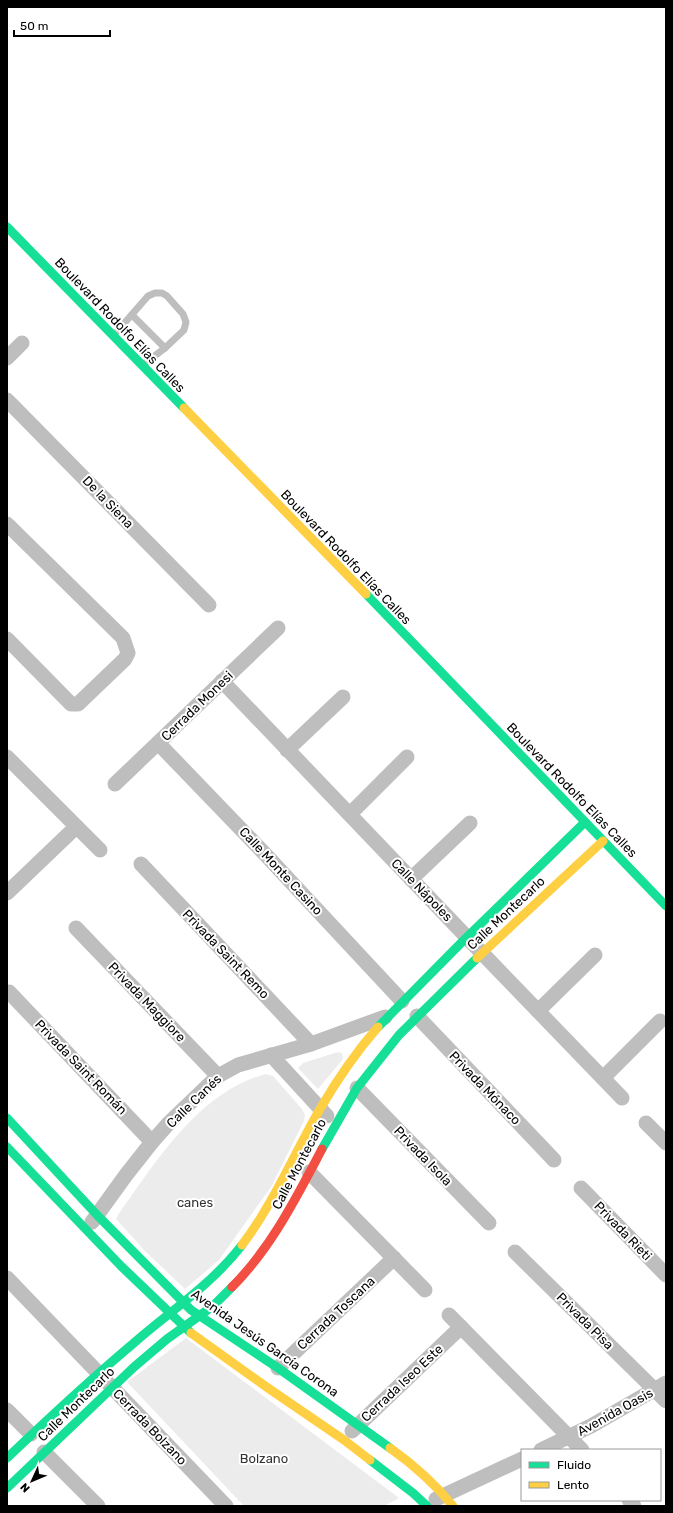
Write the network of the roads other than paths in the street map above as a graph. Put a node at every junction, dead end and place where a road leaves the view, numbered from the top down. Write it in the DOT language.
graph roads {
  1 [pos="7,227"];
  2 [pos="132,314"];
  3 [pos="113,336"];
  4 [pos="22,344"];
  5 [pos="165,348"];
  6 [pos="7,358"];
  7 [pos="142,365"];
  8 [pos="7,400"];
  9 [pos="7,524"];
  10 [pos="209,605"];
  11 [pos="278,628"];
  12 [pos="7,639"];
  13 [pos="222,681"];
  14 [pos="343,697"];
  15 [pos="158,743"];
  16 [pos="287,750"];
  17 [pos="7,756"];
  18 [pos="408,757"];
  19 [pos="115,784"];
  20 [pos="350,814"];
  21 [pos="585,822"];
  22 [pos="470,823"];
  23 [pos="76,827"];
  24 [pos="603,841"];
  25 [pos="100,850"];
  26 [pos="141,864"];
  27 [pos="411,879"];
  28 [pos="7,893"];
  29 [pos="666,906"];
  30 [pos="76,928"];
  31 [pos="467,937"];
  32 [pos="482,953"];
  33 [pos="595,955"];
  34 [pos="9,992"];
  35 [pos="402,1001"];
  36 [pos="538,1011"];
  37 [pos="388,1016"];
  38 [pos="417,1016"];
  39 [pos="660,1021"];
  40 [pos="311,1044"];
  41 [pos="271,1055"];
  42 [pos="218,1076"];
  43 [pos="603,1078"];
  44 [pos="357,1088"];
  45 [pos="622,1098"];
  46 [pos="320,1110"];
  47 [pos="7,1118"];
  48 [pos="646,1123"];
  49 [pos="335,1124"];
  50 [pos="152,1142"];
  51 [pos="666,1142"];
  52 [pos="7,1147"];
  53 [pos="554,1160"];
  54 [pos="310,1172"];
  55 [pos="581,1188"];
  56 [pos="98,1216"];
  57 [pos="489,1223"];
  58 [pos="86,1229"];
  59 [pos="515,1252"];
  60 [pos="394,1258"];
  61 [pos="666,1275"];
  62 [pos="7,1278"];
  63 [pos="425,1290"];
  64 [pos="184,1303"];
  65 [pos="170,1313"];
  66 [pos="449,1315"];
  67 [pos="200,1316"];
  68 [pos="461,1327"];
  69 [pos="185,1328"];
  70 [pos="278,1368"];
  71 [pos="99,1373"];
  72 [pos="112,1387"];
  73 [pos="660,1387"];
  74 [pos="666,1401"];
  75 [pos="7,1410"];
  76 [pos="357,1425"];
  77 [pos="31,1434"];
  78 [pos="570,1437"];
  79 [pos="344,1440"];
  80 [pos="543,1449"];
  81 [pos="581,1449"];
  82 [pos="44,1452"];
  83 [pos="7,1458"];
  84 [pos="521,1460"];
  85 [pos="7,1488"];
  86 [pos="448,1500"];
  87 [pos="98,1506"];
  88 [pos="226,1506"];
  89 [pos="426,1506"];
  1 -- 3 [label="street, Boulevard Rodolfo Elías Calles"];
  2 -- 3 [label="lane"];
  2 -- 5 [label="lane"];
  2 -- 5 [label="lane"];
  3 -- 7 [label="street, Boulevard Rodolfo Elías Calles"];
  4 -- 6 [label="street"];
  5 -- 7 [label="lane"];
  7 -- 21 [label="street, Boulevard Rodolfo Elías Calles"];
  8 -- 10 [label="street, De la Siena"];
  9 -- 12 [label="street"];
  11 -- 13 [label="street, Cerrada Monesi"];
  13 -- 15 [label="street, Cerrada Monesi"];
  13 -- 16 [label="street, Calle Nápoles"];
  14 -- 16 [label="street"];
  15 -- 19 [label="street, Cerrada Monesi"];
  15 -- 35 [label="street, Calle Monte Casino"];
  16 -- 20 [label="street, Calle Nápoles"];
  17 -- 23 [label="street"];
  18 -- 20 [label="street"];
  20 -- 27 [label="street, Calle Nápoles"];
  21 -- 24 [label="street, Boulevard Rodolfo Elías Calles"];
  21 -- 31 [label="street, Calle Montecarlo"];
  22 -- 27 [label="street"];
  23 -- 25 [label="street"];
  23 -- 28 [label="street"];
  24 -- 29 [label="street, Boulevard Rodolfo Elías Calles"];
  24 -- 32 [label="street, Calle Montecarlo"];
  26 -- 40 [label="street, Privada Saint Remo"];
  27 -- 31 [label="street, Calle Nápoles"];
  30 -- 42 [label="street, Privada Maggiore"];
  31 -- 32 [label="street, Calle Nápoles"];
  31 -- 35 [label="street, Calle Montecarlo"];
  32 -- 36 [label="street, Calle Nápoles"];
  32 -- 38 [label="street, Calle Montecarlo"];
  33 -- 36 [label="street"];
  34 -- 50 [label="street, Privada Saint Román"];
  35 -- 37 [label="street, Calle Montecarlo"];
  36 -- 43 [label="street, Calle Nápoles"];
  37 -- 40 [label="street, Calle Canés"];
  37 -- 46 [label="street, Calle Montecarlo"];
  38 -- 44 [label="street, Calle Montecarlo"];
  38 -- 53 [label="street, Privada Mónaco"];
  39 -- 43 [label="street"];
  40 -- 41 [label="street, Calle Canés"];
  41 -- 42 [label="street, Calle Canés"];
  41 -- 46 [label="street"];
  42 -- 50 [label="street, Calle Canés"];
  43 -- 45 [label="street, Calle Nápoles"];
  44 -- 49 [label="street, Calle Montecarlo"];
  44 -- 57 [label="street, Privada Isola"];
  46 -- 49 [label="street"];
  46 -- 64 [label="street, Calle Montecarlo"];
  47 -- 56 [label="street, Avenida Jesús García Corona"];
  48 -- 51 [label="street"];
  49 -- 54 [label="street, Calle Montecarlo"];
  50 -- 56 [label="street, Calle Canés"];
  52 -- 58 [label="street"];
  54 -- 60 [label="street"];
  54 -- 67 [label="street, Calle Montecarlo"];
  55 -- 61 [label="street, Privada Rieti"];
  56 -- 58 [label="street, Calle Canés"];
  56 -- 64 [label="street, Avenida Jesús García Corona"];
  58 -- 65 [label="street"];
  59 -- 73 [label="street, Privada Pisa"];
  60 -- 63 [label="street"];
  60 -- 70 [label="street, Cerrada Toscana"];
  62 -- 71 [label="street, Cerrada Bolzano"];
  64 -- 65 [label="street, Calle Montecarlo"];
  64 -- 67 [label="street, Avenida Jesús García Corona"];
  65 -- 69 [label="street"];
  65 -- 71 [label="street, Calle Montecarlo"];
  66 -- 68 [label="street"];
  67 -- 69 [label="street, Calle Montecarlo"];
  67 -- 70 [label="street, Avenida Jesús García Corona"];
  68 -- 76 [label="street, Cerrada Iseo Este"];
  68 -- 78 [label="street"];
  69 -- 72 [label="street, Calle Montecarlo"];
  69 -- 79 [label="street"];
  70 -- 76 [label="street, Avenida Jesús García Corona"];
  71 -- 72 [label="street, Cerrada Bolzano"];
  71 -- 77 [label="street, Calle Montecarlo"];
  72 -- 82 [label="street, Calle Montecarlo"];
  72 -- 88 [label="street, Cerrada Bolzano"];
  73 -- 74 [label="street, Privada Pisa"];
  73 -- 78 [label="street, Avenida Oasis"];
  75 -- 77 [label="street"];
  76 -- 79 [label="street, Cerrada Iseo Este"];
  76 -- 86 [label="street, Avenida Jesús García Corona"];
  77 -- 83 [label="street, Calle Montecarlo"];
  78 -- 80 [label="street, Avenida Oasis"];
  78 -- 81 [label="street"];
  79 -- 89 [label="street"];
  82 -- 85 [label="street, Calle Montecarlo"];
  82 -- 87 [label="street"];
  84 -- 86 [label="street"];
  86 -- 89 [label="street"];
}
